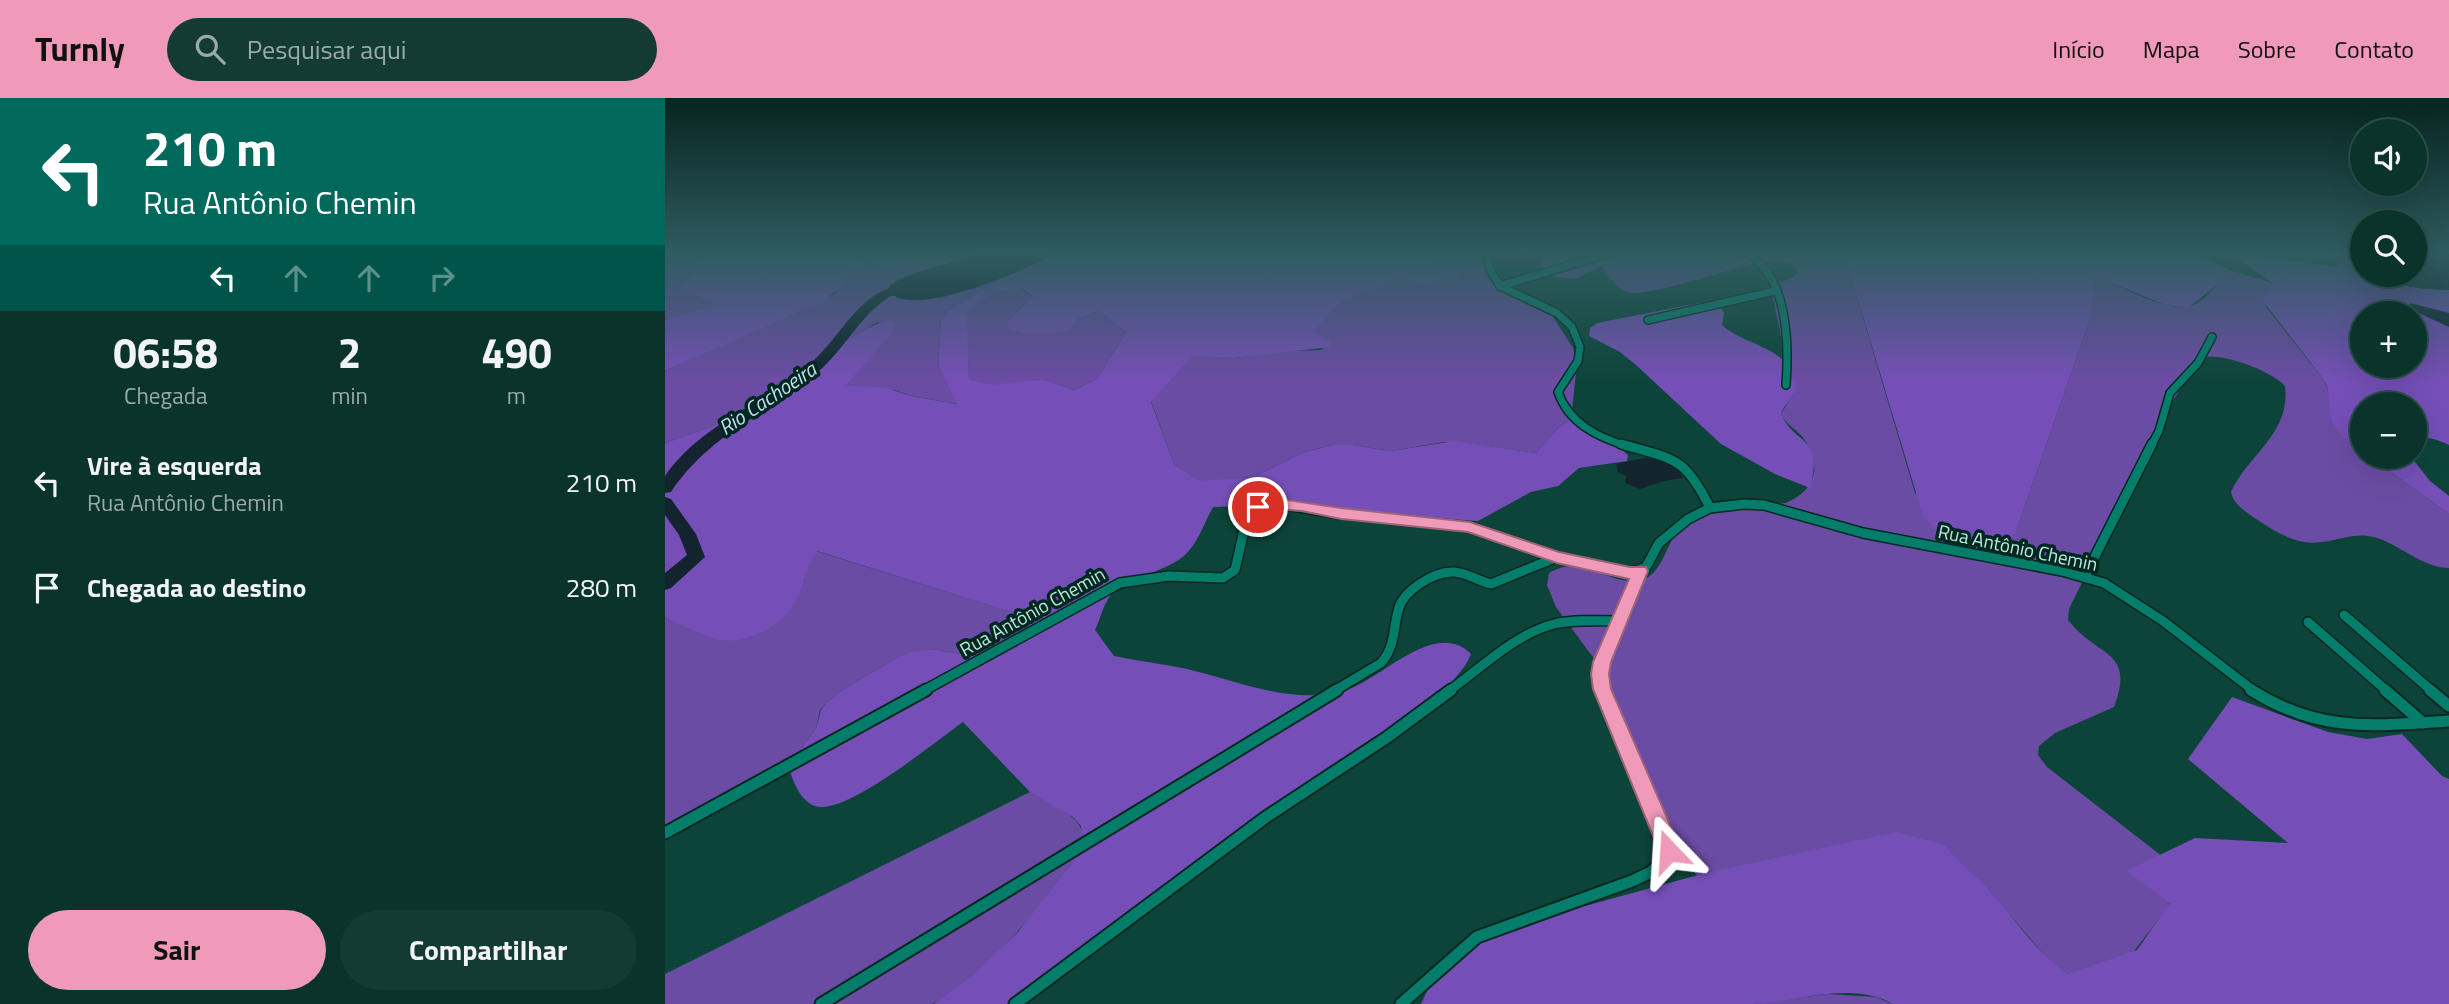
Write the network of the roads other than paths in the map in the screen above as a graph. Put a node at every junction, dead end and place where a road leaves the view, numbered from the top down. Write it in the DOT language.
graph roads {
  1 [pos="1520,295"];
  2 [pos="1756,295"];
  3 [pos="1777,295"];
  4 [pos="1648,320"];
  5 [pos="2212,337"];
  6 [pos="1786,385"];
  7 [pos="1710,508"];
  8 [pos="1557,557"];
  9 [pos="1640,571"];
  10 [pos="2085,576"];
  11 [pos="2344,615"];
  12 [pos="1619,621"];
  13 [pos="2308,622"];
  14 [pos="2449,706"];
  15 [pos="2449,721"];
  16 [pos="2423,723"];
  17 [pos="665,833"];
  18 [pos="821,1004"];
  19 [pos="1015,1004"];
  20 [pos="1401,1004"];
  1 -- 7 [label="street"];
  2 -- 4 [label="street"];
  3 -- 6 [label="street"];
  5 -- 10 [label="street"];
  7 -- 9 [label="street, Rua Antônio Chemin"];
  7 -- 10 [label="street, Rua Antônio Chemin"];
  8 -- 9 [label="street, Rua Antônio Chemin"];
  8 -- 17 [label="street, Rua Antônio Chemin"];
  8 -- 18 [label="street"];
  9 -- 12 [label="street"];
  10 -- 16 [label="street, Rua Antônio Chemin"];
  11 -- 14 [label="street"];
  12 -- 19 [label="street"];
  12 -- 20 [label="street"];
  13 -- 16 [label="street"];
  15 -- 16 [label="street, Rua Antônio Chemin"];
}
